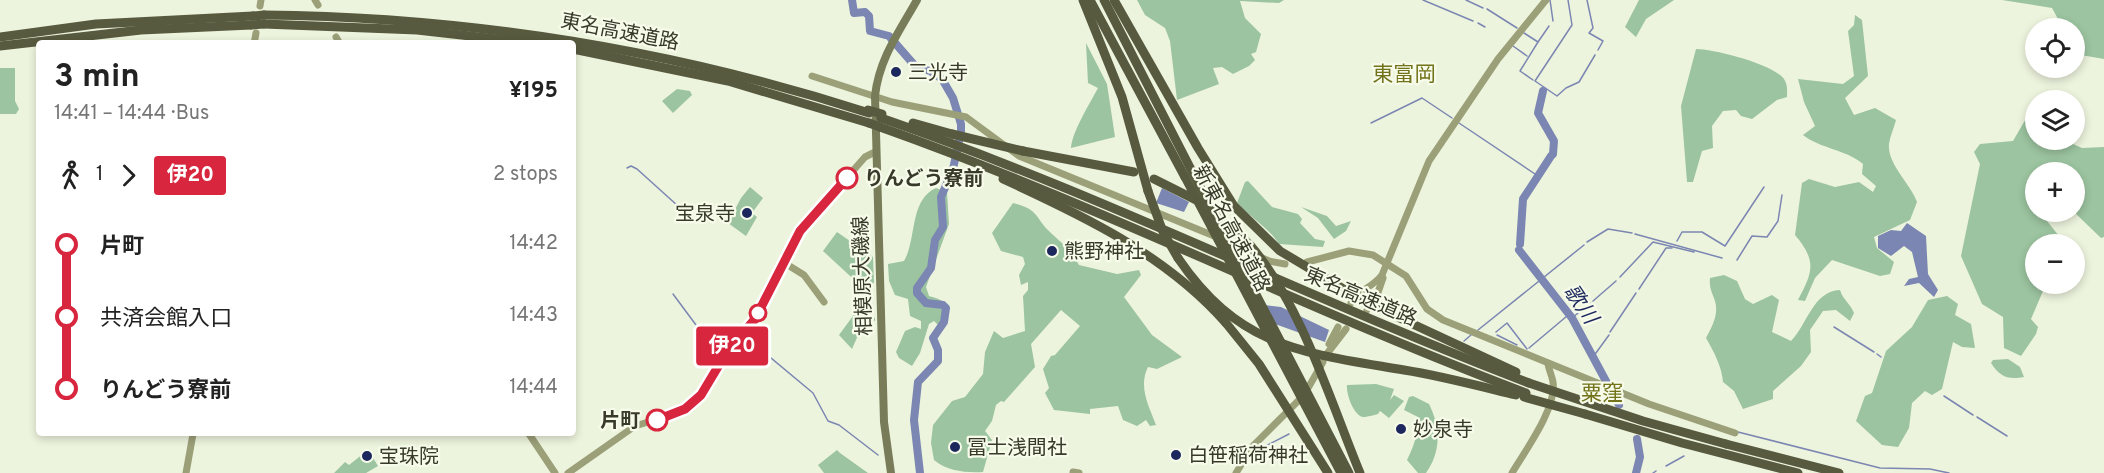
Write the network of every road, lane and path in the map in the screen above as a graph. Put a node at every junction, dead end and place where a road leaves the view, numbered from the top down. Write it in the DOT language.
graph roads {
  1 [pos="917,0"];
  2 [pos="1083,0"];
  3 [pos="1090,0"];
  4 [pos="1104,0"];
  5 [pos="1114,0"];
  6 [pos="1546,0"];
  7 [pos="262,12"];
  8 [pos="253,24"];
  9 [pos="0,37"];
  10 [pos="53,40"];
  11 [pos="254,40"];
  12 [pos="505,40"];
  13 [pos="575,40"];
  14 [pos="576,40"];
  15 [pos="36,42"];
  16 [pos="0,46"];
  17 [pos="576,50"];
  18 [pos="812,76"];
  19 [pos="875,96"];
  20 [pos="868,115"];
  21 [pos="883,122"];
  22 [pos="948,145"];
  23 [pos="875,152"];
  24 [pos="967,157"];
  25 [pos="1134,172"];
  26 [pos="1154,179"];
  27 [pos="783,261"];
  28 [pos="1307,262"];
  29 [pos="1285,264"];
  30 [pos="1388,264"];
  31 [pos="1351,298"];
  32 [pos="824,302"];
  33 [pos="1372,308"];
  34 [pos="1338,327"];
  35 [pos="1346,329"];
  36 [pos="1326,356"];
  37 [pos="1548,364"];
  38 [pos="1530,381"];
  39 [pos="1525,395"];
  40 [pos="1736,433"];
  41 [pos="193,436"];
  42 [pos="530,436"];
  43 [pos="1724,449"];
  44 [pos="186,473"];
  45 [pos="555,473"];
  46 [pos="568,473"];
  47 [pos="891,473"];
  48 [pos="1236,473"];
  49 [pos="1328,473"];
  50 [pos="1341,473"];
  51 [pos="1349,473"];
  52 [pos="1360,473"];
  53 [pos="1512,473"];
  54 [pos="1798,473"];
  55 [pos="1839,473"];
  1 -- 19 [label="main road, 相模原大磯線"];
  2 -- 39 [label="highway, bridge"];
  3 -- 50 [label="highway, 新東名高速道路, bridge"];
  4 -- 51 [label="highway, 新東名高速道路, bridge"];
  5 -- 31 [label="highway"];
  6 -- 30 [label="street"];
  7 -- 8 [label="highway, 東名高速道路, bridge"];
  7 -- 12 [label="highway, 東名高速道路"];
  7 -- 13 [label="highway, 東名高速道路"];
  8 -- 9 [label="highway, 東名高速道路"];
  8 -- 10 [label="highway, 東名高速道路"];
  8 -- 11 [label="street"];
  14 -- 20 [label="highway, 東名高速道路"];
  15 -- 16 [label="highway, 東名高速道路"];
  17 -- 20 [label="highway, 東名高速道路"];
  18 -- 19 [label="street"];
  19 -- 23 [label="main road, 相模原大磯線"];
  19 -- 29 [label="street"];
  20 -- 21 [label="highway, bridge"];
  21 -- 22 [label="highway"];
  21 -- 22 [label="highway, 東名高速道路"];
  22 -- 24 [label="highway, 東名高速道路"];
  22 -- 25 [label="highway, bridge"];
  23 -- 27 [label="street"];
  23 -- 47 [label="main road, 相模原大磯線"];
  24 -- 38 [label="highway, 東名高速道路"];
  24 -- 39 [label="highway, 東名高速道路"];
  24 -- 49 [label="highway, bridge"];
  26 -- 52 [label="highway, bridge"];
  27 -- 32 [label="street"];
  27 -- 46 [label="street"];
  28 -- 30 [label="street"];
  30 -- 31 [label="street"];
  30 -- 33 [label="street"];
  30 -- 37 [label="street"];
  31 -- 33 [label="highway, bridge"];
  33 -- 38 [label="highway"];
  34 -- 36 [label="street"];
  35 -- 36 [label="street"];
  36 -- 48 [label="street"];
  37 -- 40 [label="street"];
  37 -- 53 [label="street"];
  38 -- 43 [label="highway, 東名高速道路, bridge"];
  39 -- 43 [label="highway, 東名高速道路, bridge"];
  41 -- 44 [label="street"];
  42 -- 45 [label="street"];
  43 -- 54 [label="highway, 東名高速道路"];
  43 -- 55 [label="highway, 東名高速道路"];
}
